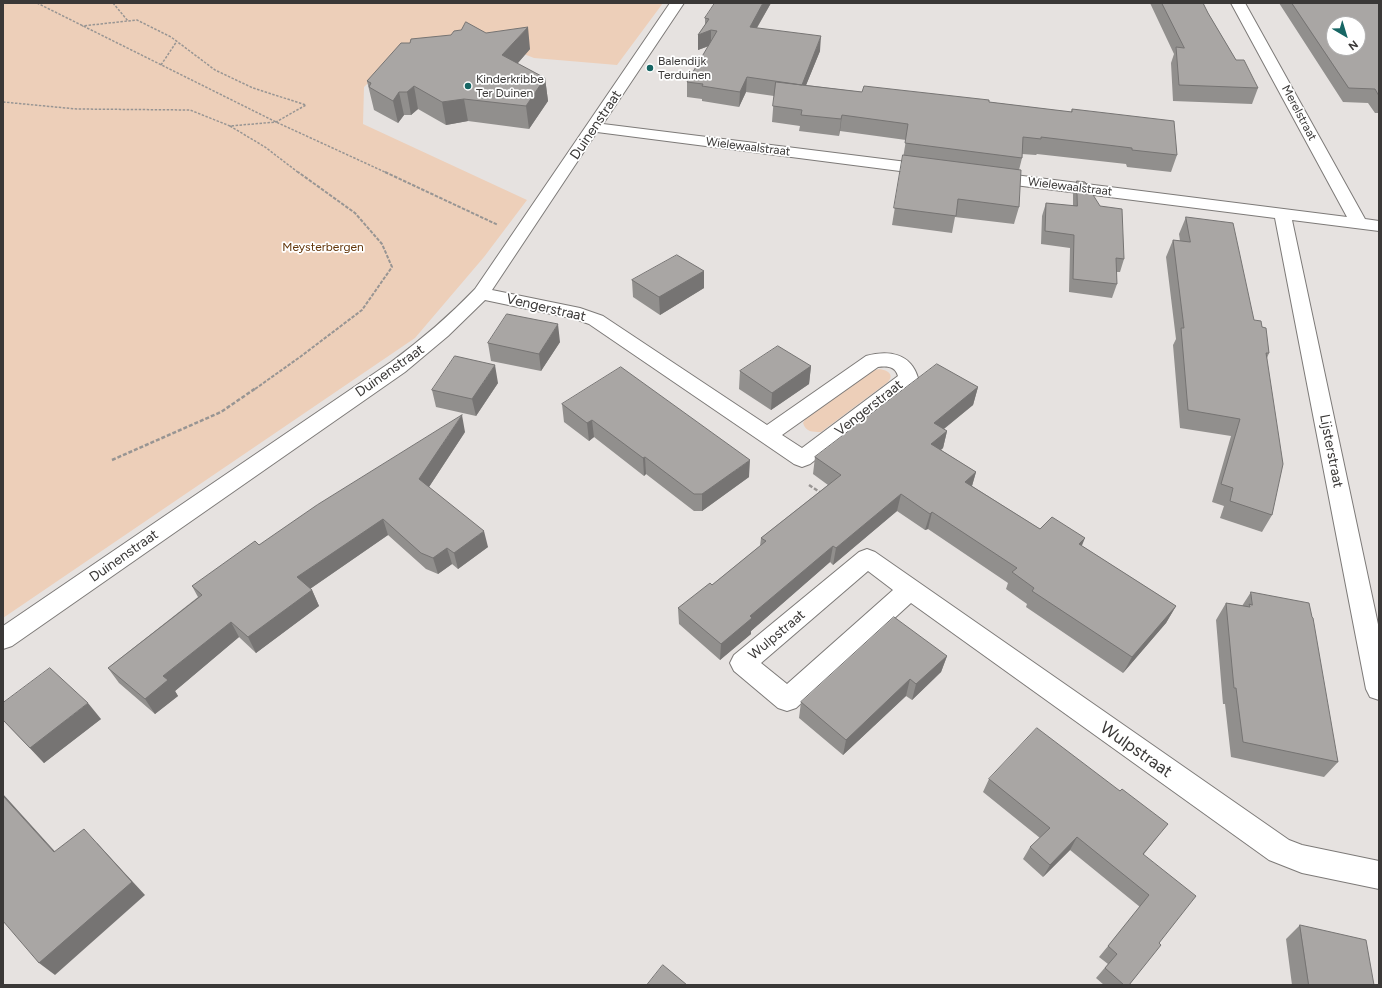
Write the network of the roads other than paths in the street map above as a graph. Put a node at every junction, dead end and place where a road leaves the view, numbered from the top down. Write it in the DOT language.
graph roads {
  1 [pos="677,3"];
  2 [pos="1238,3"];
  3 [pos="594,127"];
  4 [pos="949,172"];
  5 [pos="973,175"];
  6 [pos="1282,213"];
  7 [pos="1359,223"];
  8 [pos="1379,226"];
  9 [pos="481,293"];
  10 [pos="767,435"];
  11 [pos="910,589"];
  12 [pos="3,639"];
  13 [pos="1379,690"];
  14 [pos="1379,875"];
  1 -- 3 [label="street, Duinenstraat"];
  2 -- 7 [label="street, Merelstraat"];
  3 -- 4 [label="street, Wielewaalstraat"];
  3 -- 9 [label="street, Duinenstraat"];
  5 -- 6 [label="street, Wielewaalstraat"];
  6 -- 7 [label="street, Wielewaalstraat"];
  6 -- 13 [label="street, Lijsterstraat"];
  7 -- 8 [label="street, Wielewaalstraat"];
  9 -- 10 [label="street, Vengerstraat"];
  9 -- 12 [label="street, Duinenstraat"];
  10 -- 10 [label="street, Vengerstraat"];
  11 -- 11 [label="street, Wulpstraat"];
  11 -- 14 [label="street, Wulpstraat"];
}
